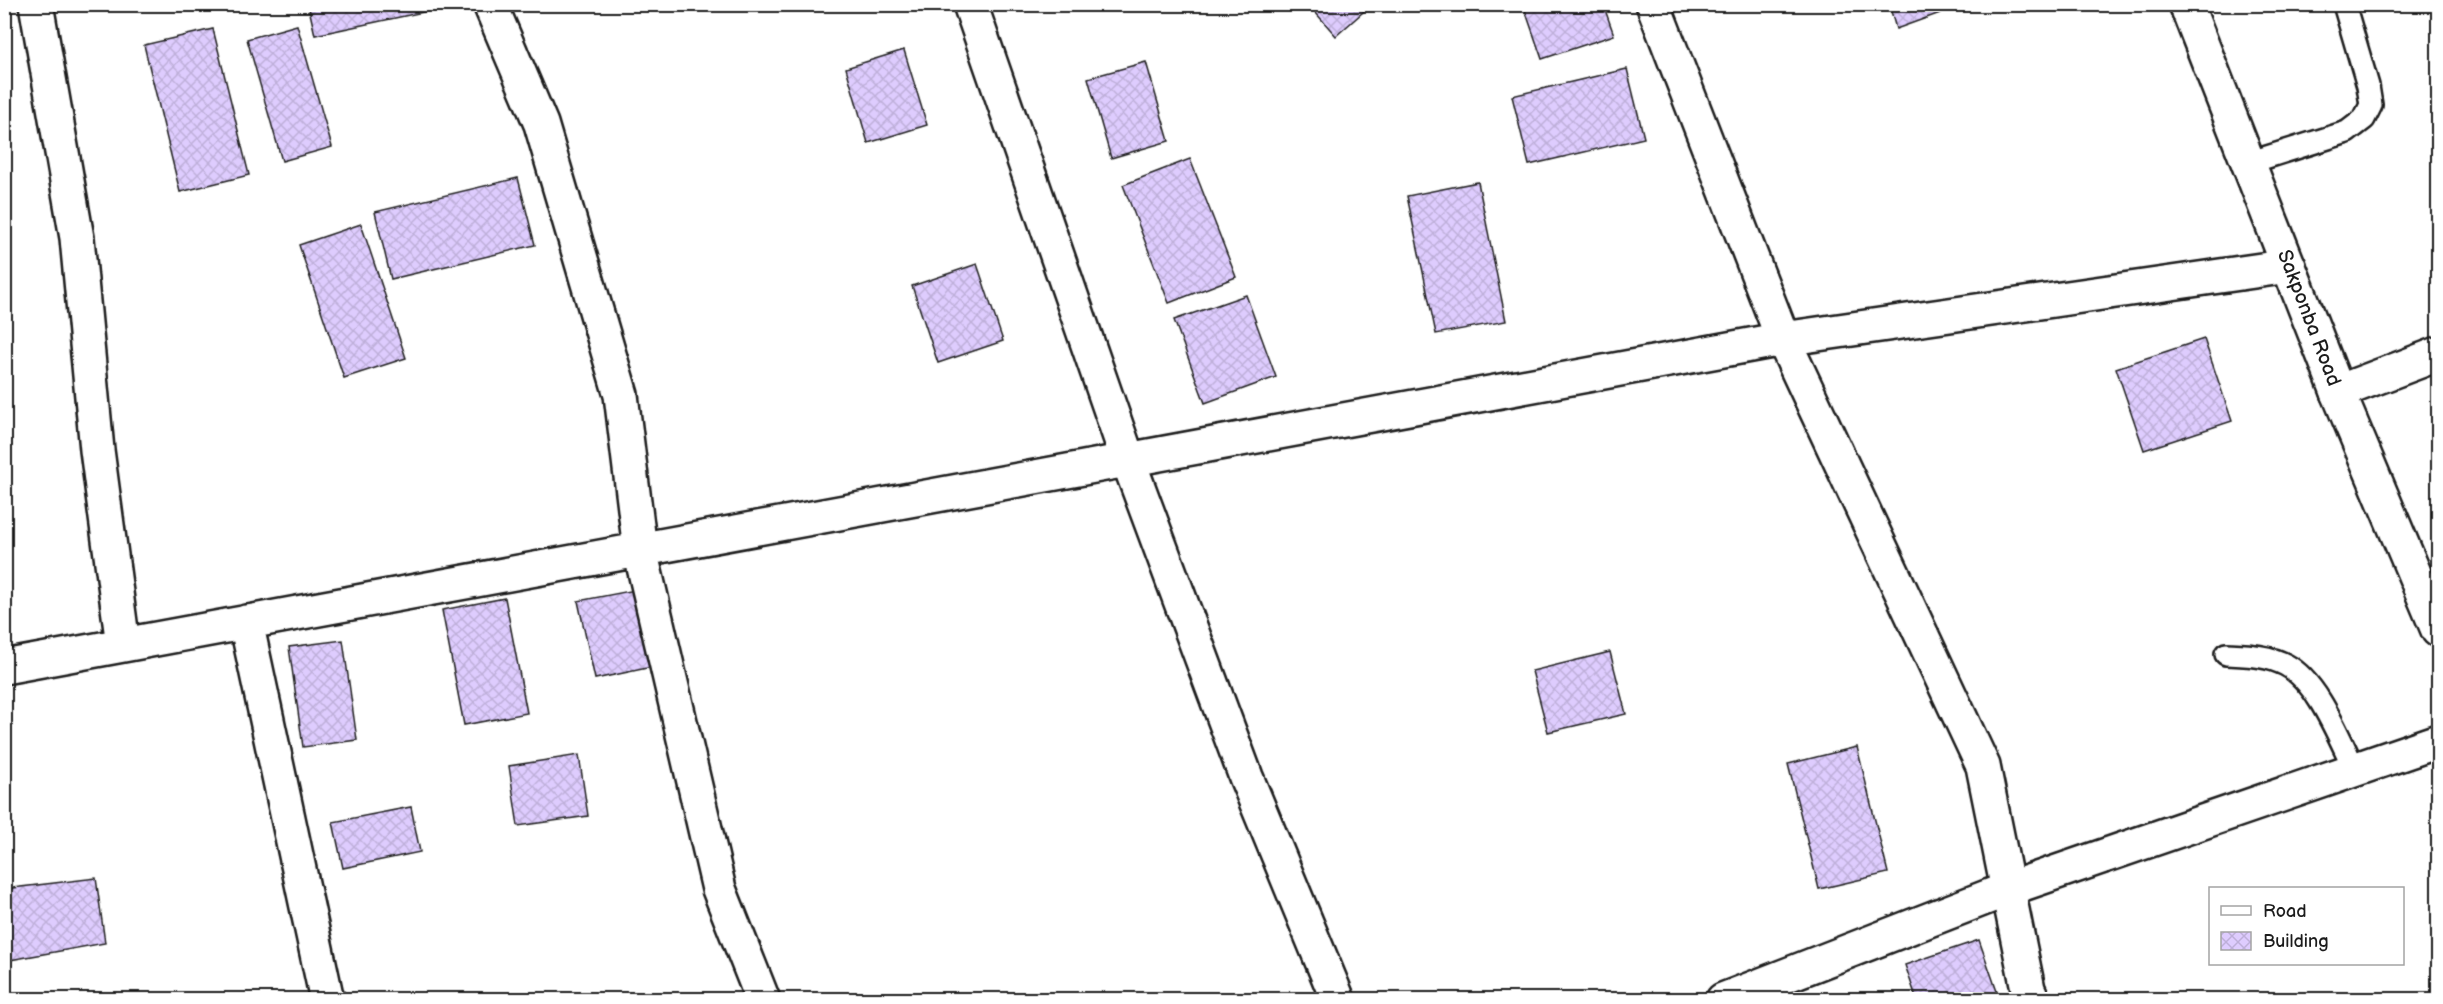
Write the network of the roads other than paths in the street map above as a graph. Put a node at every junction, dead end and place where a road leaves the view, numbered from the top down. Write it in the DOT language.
graph roads {
  1 [pos="36,4"];
  2 [pos="490,4"];
  3 [pos="970,4"];
  4 [pos="1653,4"];
  5 [pos="2186,4"];
  6 [pos="2344,4"];
  7 [pos="2248,163"];
  8 [pos="2289,267"];
  9 [pos="1783,339"];
  10 [pos="2439,354"];
  11 [pos="2338,392"];
  12 [pos="1128,460"];
  13 [pos="640,550"];
  14 [pos="246,622"];
  15 [pos="2439,630"];
  16 [pos="123,645"];
  17 [pos="2226,654"];
  18 [pos="4,667"];
  19 [pos="2439,741"];
  20 [pos="2355,770"];
  21 [pos="2008,889"];
  22 [pos="327,999"];
  23 [pos="763,999"];
  24 [pos="1338,999"];
  25 [pos="1723,999"];
  26 [pos="2033,999"];
  1 -- 16 [label="street"];
  2 -- 13 [label="street"];
  3 -- 12 [label="street"];
  4 -- 9 [label="street"];
  5 -- 7 [label="street, Sakponba Road"];
  6 -- 7 [label="lane"];
  7 -- 8 [label="street, Sakponba Road"];
  8 -- 9 [label="street"];
  8 -- 11 [label="street, Sakponba Road"];
  9 -- 12 [label="street"];
  9 -- 21 [label="street"];
  10 -- 11 [label="street"];
  11 -- 15 [label="street, Sakponba Road"];
  12 -- 13 [label="street"];
  12 -- 24 [label="street"];
  13 -- 14 [label="street"];
  13 -- 23 [label="street"];
  14 -- 16 [label="street"];
  14 -- 22 [label="street"];
  16 -- 18 [label="street"];
  17 -- 20 [label="lane"];
  19 -- 20 [label="street"];
  20 -- 21 [label="street"];
  21 -- 25 [label="street"];
  21 -- 26 [label="street"];
}
